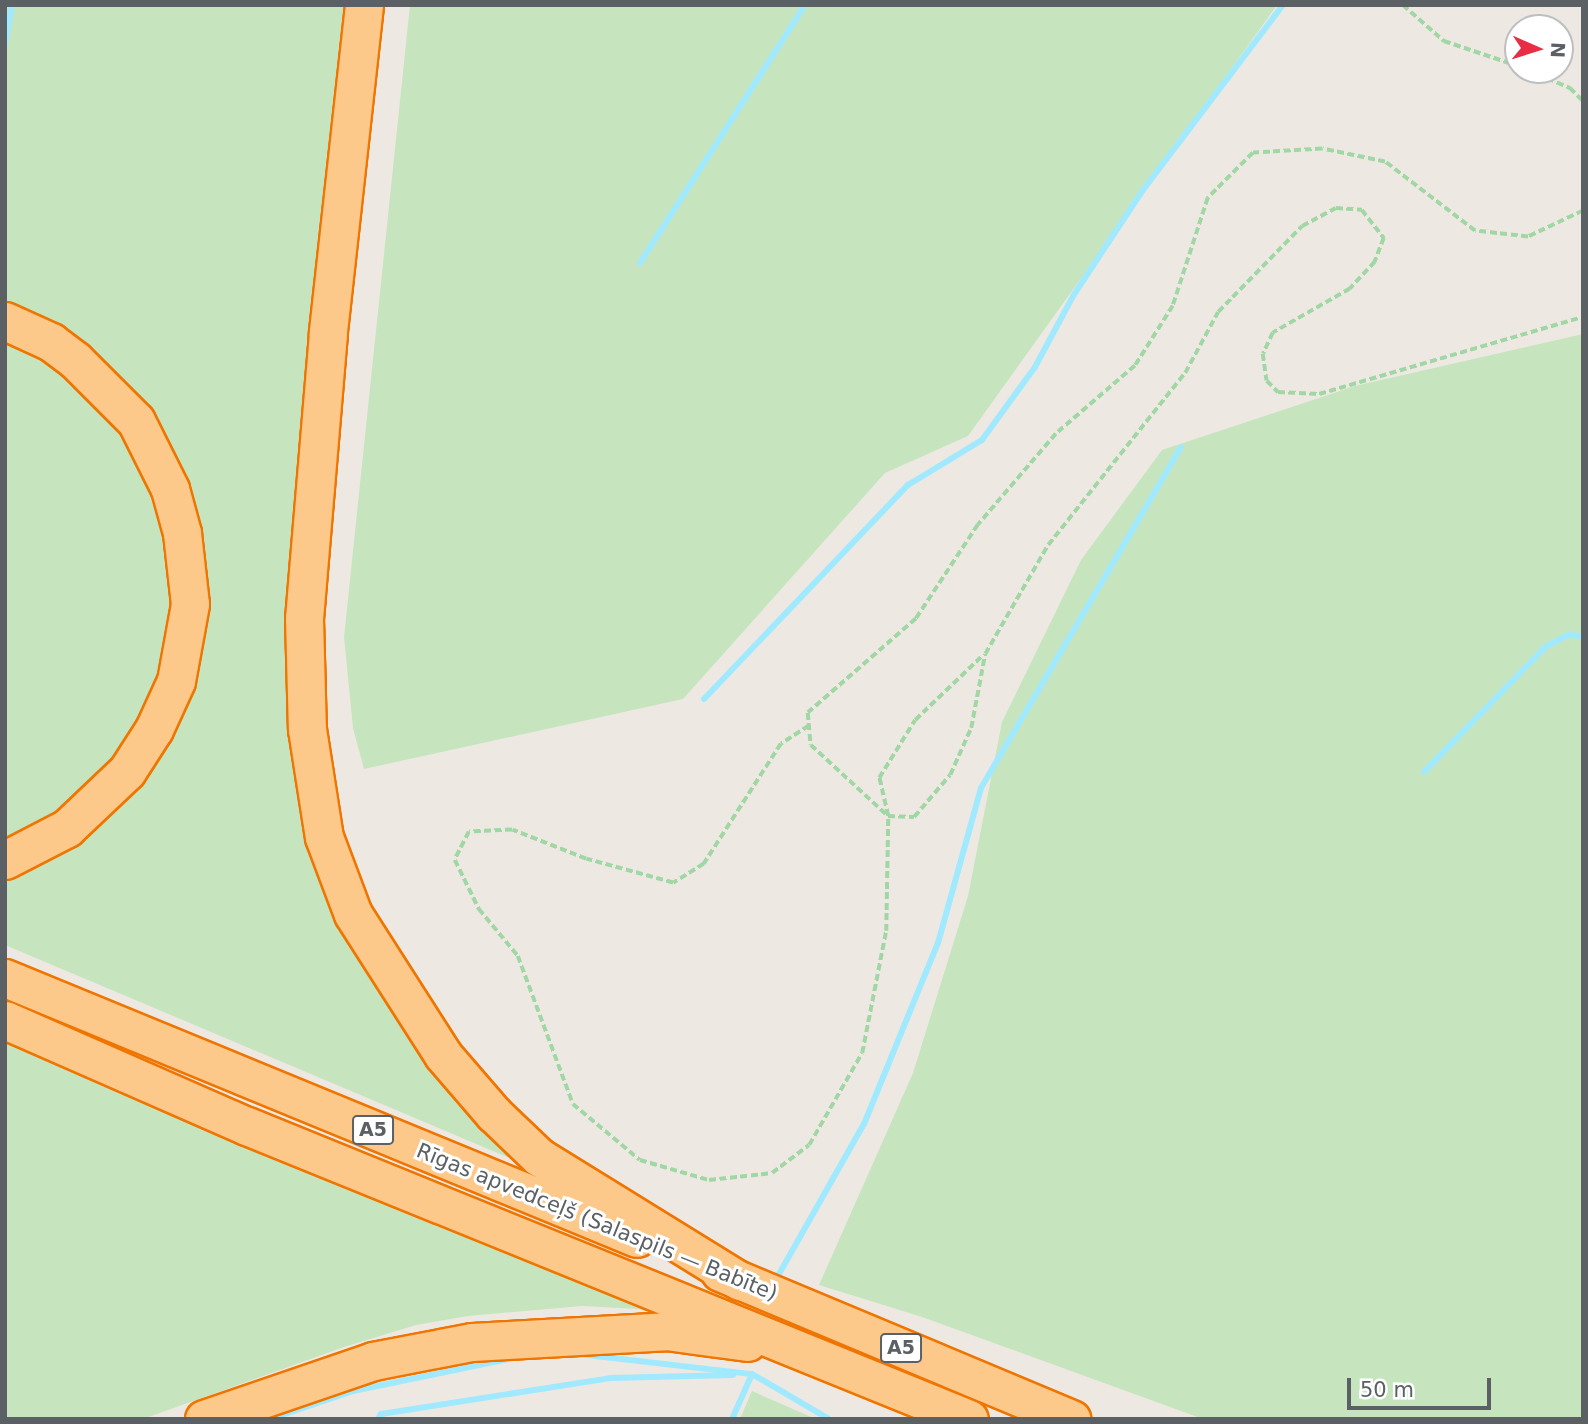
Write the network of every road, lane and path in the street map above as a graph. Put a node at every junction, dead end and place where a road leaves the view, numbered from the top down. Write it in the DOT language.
graph roads {
  1 [pos="364,5"];
  2 [pos="1403,5"];
  3 [pos="1504,61"];
  4 [pos="1561,84"];
  5 [pos="1583,101"];
  6 [pos="1583,211"];
  7 [pos="1583,317"];
  8 [pos="5,320"];
  9 [pos="985,654"];
  10 [pos="809,726"];
  11 [pos="888,816"];
  12 [pos="5,860"];
  13 [pos="5,978"];
  14 [pos="5,1020"];
  15 [pos="740,1280"];
  16 [pos="820,1357"];
  17 [pos="204,1419"];
  18 [pos="969,1419"];
  19 [pos="1071,1419"];
  1 -- 15 [label="highway"];
  2 -- 3 [label="path"];
  4 -- 5 [label="path"];
  6 -- 10 [label="path"];
  7 -- 9 [label="path"];
  8 -- 12 [label="highway"];
  9 -- 11 [label="path"];
  9 -- 11 [label="path"];
  10 -- 11 [label="path"];
  10 -- 11 [label="path"];
  13 -- 15 [label="highway, Rīgas apvedceļš (Salaspils — Babīte) / A5"];
  14 -- 16 [label="highway, Rīgas apvedceļš (Salaspils — Babīte) / A5"];
  15 -- 19 [label="highway, Rīgas apvedceļš (Salaspils — Babīte) / A5"];
  16 -- 17 [label="highway"];
  16 -- 18 [label="highway, Rīgas apvedceļš (Salaspils — Babīte) / A5"];
}
